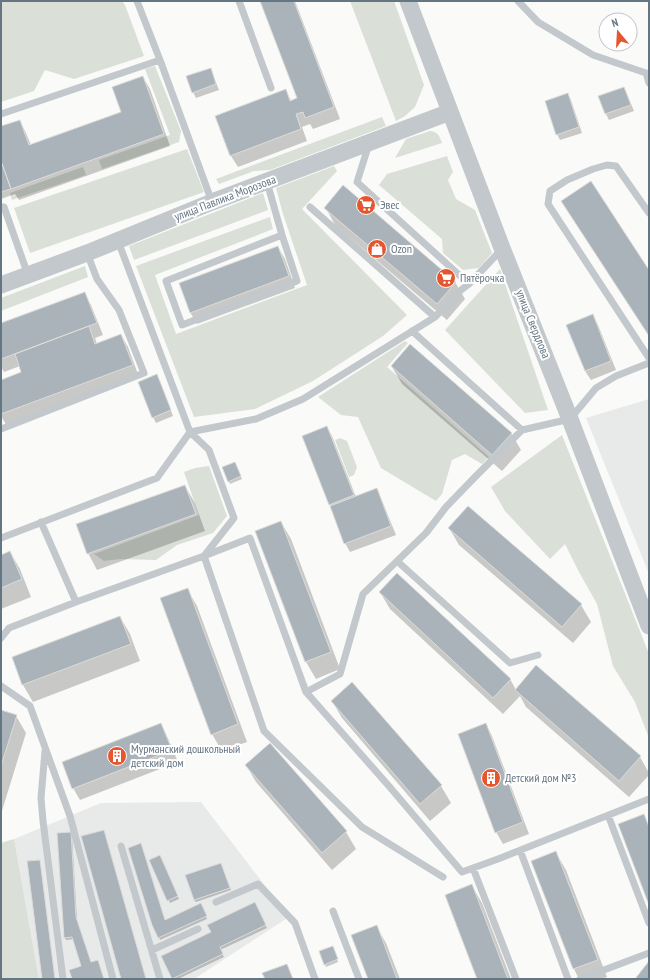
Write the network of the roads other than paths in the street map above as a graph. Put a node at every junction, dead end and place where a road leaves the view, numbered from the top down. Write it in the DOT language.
graph roads {
  1 [pos="137,1"];
  2 [pos="239,1"];
  3 [pos="408,1"];
  4 [pos="518,1"];
  5 [pos="160,60"];
  6 [pos="647,70"];
  7 [pos="649,83"];
  8 [pos="271,88"];
  9 [pos="450,112"];
  10 [pos="1,114"];
  11 [pos="370,142"];
  12 [pos="267,182"];
  13 [pos="212,202"];
  14 [pos="1,207"];
  15 [pos="310,207"];
  16 [pos="649,213"];
  17 [pos="282,235"];
  18 [pos="118,241"];
  19 [pos="502,248"];
  20 [pos="87,253"];
  21 [pos="28,275"];
  22 [pos="469,284"];
  23 [pos="1,285"];
  24 [pos="435,317"];
  25 [pos="412,332"];
  26 [pos="649,358"];
  27 [pos="649,363"];
  28 [pos="570,419"];
  29 [pos="1,429"];
  30 [pos="522,430"];
  31 [pos="190,432"];
  32 [pos="41,522"];
  33 [pos="1,538"];
  34 [pos="204,556"];
  35 [pos="397,561"];
  36 [pos="76,602"];
  37 [pos="649,626"];
  38 [pos="1,638"];
  39 [pos="538,655"];
  40 [pos="1,686"];
  41 [pos="306,692"];
  42 [pos="46,749"];
  43 [pos="649,799"];
  44 [pos="608,815"];
  45 [pos="121,846"];
  46 [pos="520,850"];
  47 [pos="473,868"];
  48 [pos="443,877"];
  49 [pos="216,902"];
  50 [pos="333,911"];
  51 [pos="649,923"];
  52 [pos="198,929"];
  53 [pos="152,950"];
  54 [pos="649,953"];
  55 [pos="63,979"];
  56 [pos="113,979"];
  57 [pos="160,979"];
  58 [pos="315,979"];
  59 [pos="359,979"];
  60 [pos="516,979"];
  61 [pos="568,979"];
  62 [pos="580,979"];
  1 -- 5 [label="lane"];
  2 -- 8 [label="lane"];
  3 -- 9 [label="street, улица Свердлова"];
  4 -- 6 [label="lane"];
  5 -- 10 [label="lane"];
  5 -- 13 [label="lane"];
  6 -- 7 [label="lane"];
  9 -- 11 [label="street, улица Павлика Морозова"];
  9 -- 19 [label="street, улица Свердлова"];
  11 -- 12 [label="street, улица Павлика Морозова"];
  11 -- 22 [label="lane"];
  12 -- 13 [label="street, улица Павлика Морозова"];
  12 -- 17 [label="lane"];
  13 -- 18 [label="street, улица Павлика Морозова"];
  14 -- 21 [label="lane"];
  15 -- 24 [label="lane"];
  16 -- 26 [label="lane"];
  17 -- 17 [label="lane"];
  18 -- 20 [label="street, улица Павлика Морозова"];
  18 -- 31 [label="lane"];
  19 -- 22 [label="lane"];
  19 -- 28 [label="street, улица Свердлова"];
  20 -- 21 [label="street, улица Павлика Морозова"];
  20 -- 29 [label="lane"];
  21 -- 23 [label="street, улица Павлика Морозова"];
  22 -- 24 [label="lane"];
  24 -- 25 [label="lane"];
  25 -- 30 [label="lane"];
  25 -- 31 [label="lane"];
  27 -- 28 [label="lane"];
  28 -- 30 [label="lane"];
  28 -- 37 [label="street, улица Свердлова"];
  30 -- 35 [label="lane"];
  31 -- 32 [label="lane"];
  31 -- 34 [label="lane"];
  32 -- 33 [label="lane"];
  32 -- 36 [label="lane"];
  34 -- 36 [label="lane"];
  34 -- 41 [label="lane"];
  34 -- 48 [label="lane"];
  35 -- 39 [label="lane"];
  35 -- 41 [label="lane"];
  36 -- 38 [label="lane"];
  40 -- 42 [label="lane"];
  41 -- 47 [label="lane"];
  42 -- 55 [label="lane"];
  42 -- 56 [label="lane"];
  43 -- 44 [label="lane"];
  44 -- 46 [label="lane"];
  44 -- 51 [label="lane"];
  45 -- 53 [label="lane"];
  46 -- 47 [label="lane"];
  46 -- 61 [label="lane"];
  47 -- 60 [label="lane"];
  49 -- 58 [label="lane"];
  50 -- 59 [label="lane"];
  52 -- 53 [label="lane"];
  53 -- 57 [label="lane"];
  54 -- 62 [label="lane"];
}
